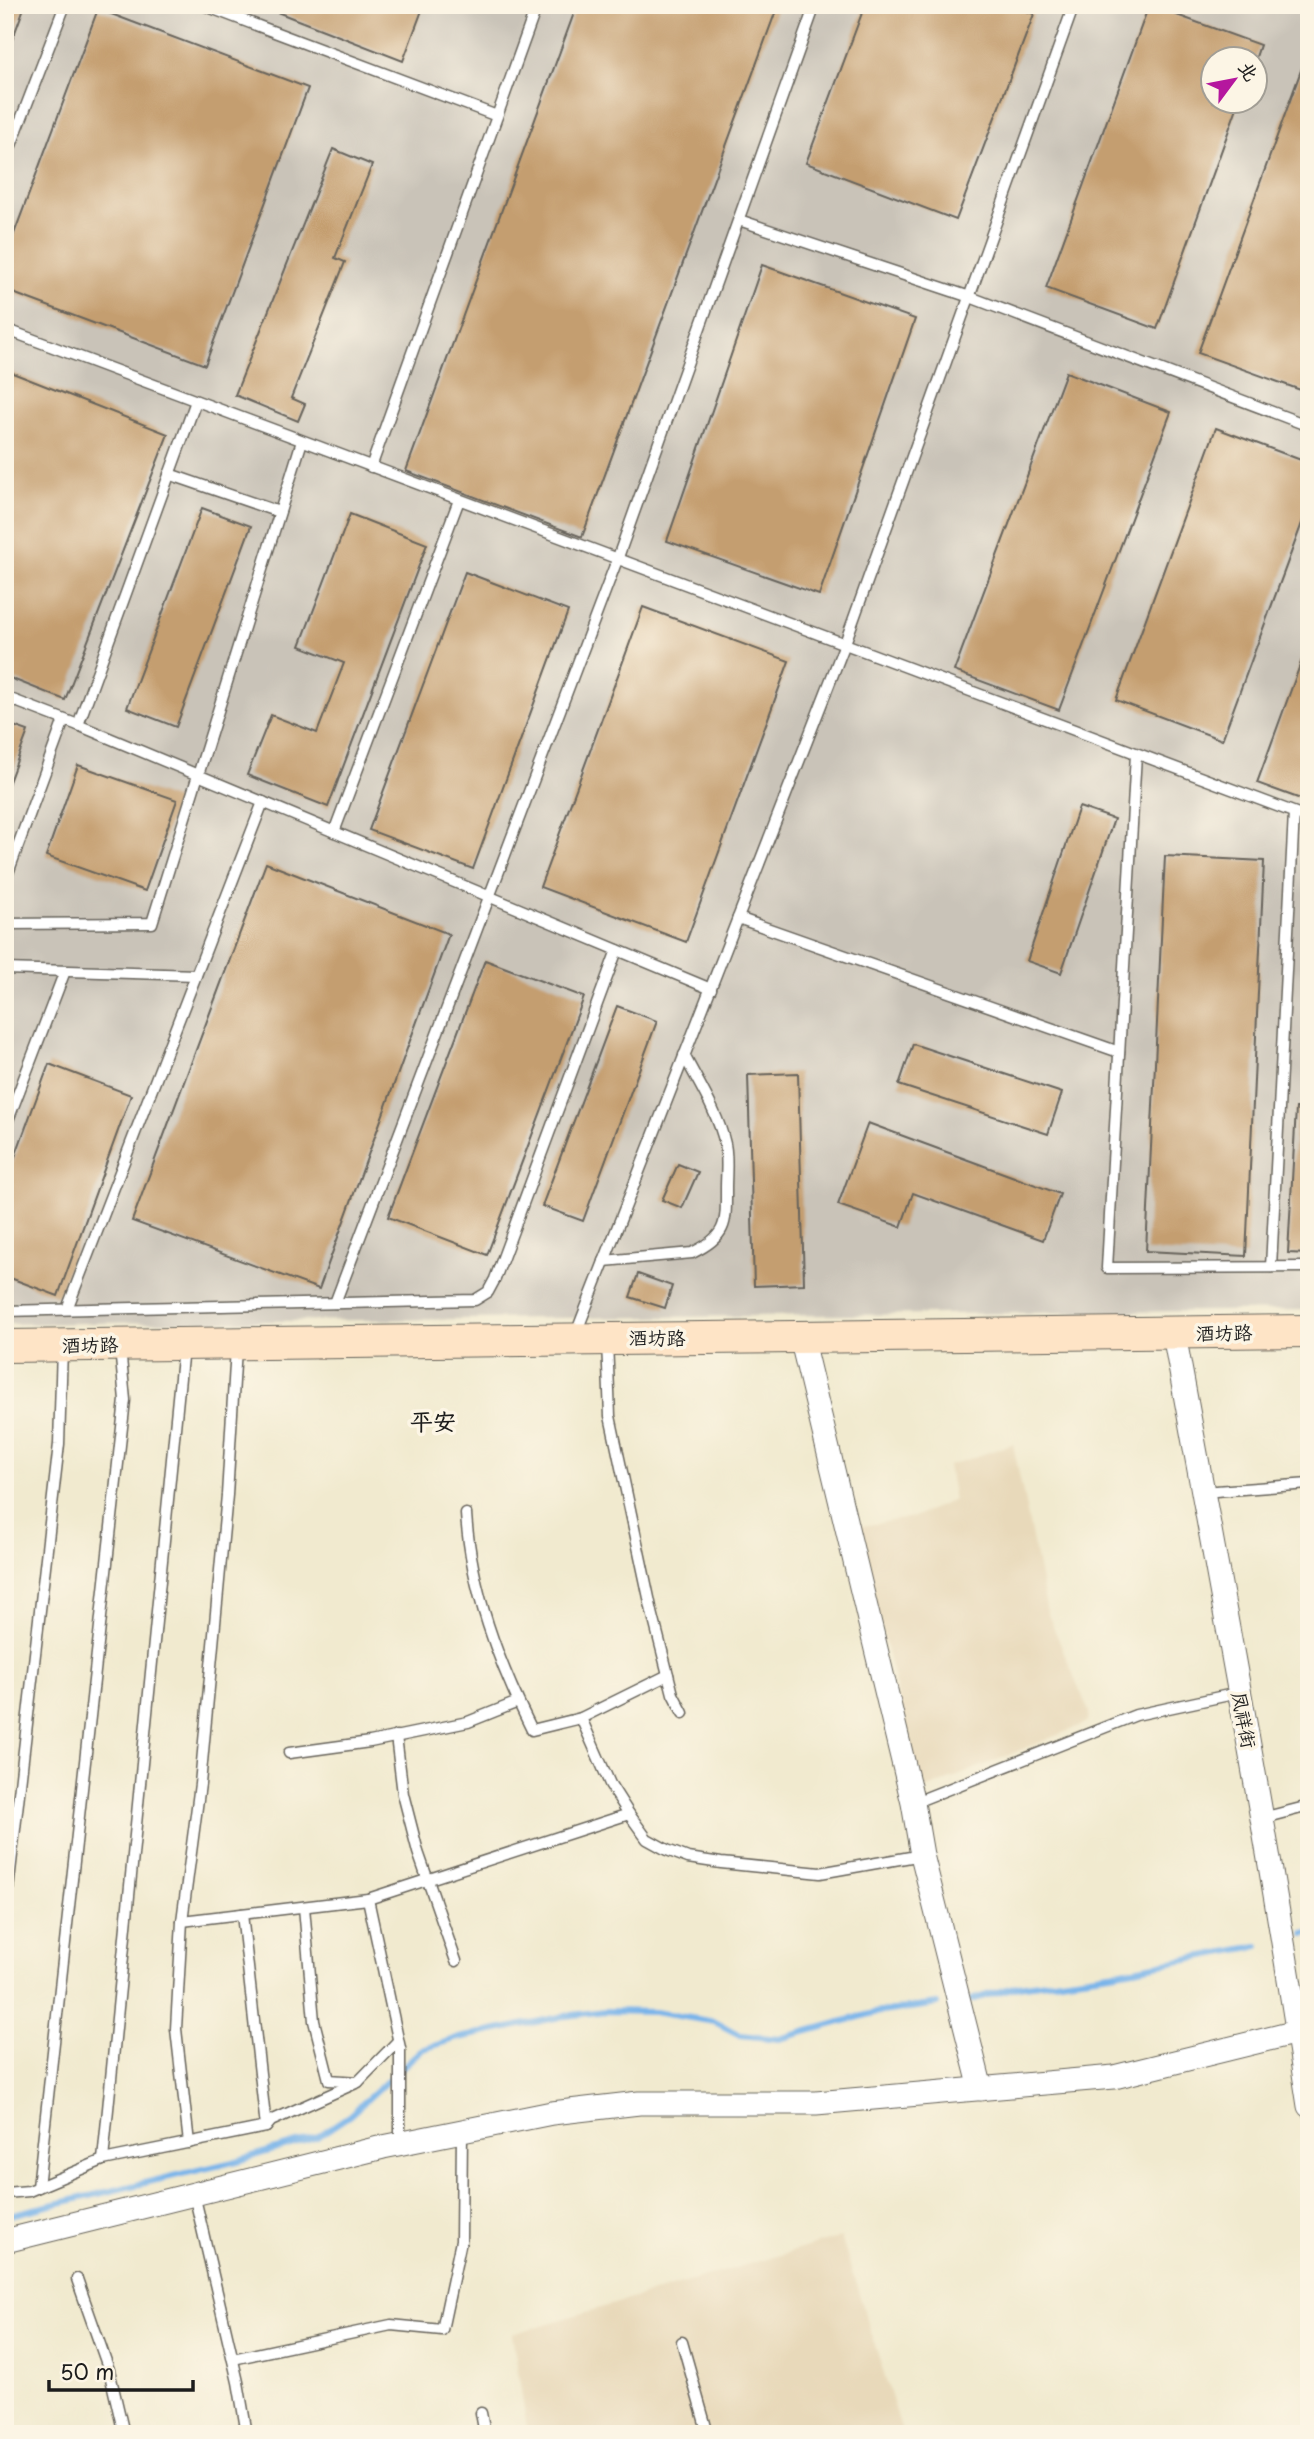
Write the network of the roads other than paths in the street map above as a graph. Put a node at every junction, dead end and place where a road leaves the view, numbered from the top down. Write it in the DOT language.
graph roads {
  1 [pos="65,5"];
  2 [pos="204,5"];
  3 [pos="537,5"];
  4 [pos="815,5"];
  5 [pos="1074,5"];
  6 [pos="497,116"];
  7 [pos="5,161"];
  8 [pos="739,219"];
  9 [pos="970,297"];
  10 [pos="5,330"];
  11 [pos="196,401"];
  12 [pos="1309,425"];
  13 [pos="302,441"];
  14 [pos="371,467"];
  15 [pos="169,474"];
  16 [pos="459,500"];
  17 [pos="279,512"];
  18 [pos="617,560"];
  19 [pos="844,646"];
  20 [pos="5,697"];
  21 [pos="64,720"];
  22 [pos="78,725"];
  23 [pos="1136,754"];
  24 [pos="197,775"];
  25 [pos="263,802"];
  26 [pos="1294,813"];
  27 [pos="1309,818"];
  28 [pos="334,832"];
  29 [pos="5,881"];
  30 [pos="489,896"];
  31 [pos="738,918"];
  32 [pos="5,924"];
  33 [pos="617,950"];
  34 [pos="5,969"];
  35 [pos="65,971"];
  36 [pos="196,975"];
  37 [pos="710,989"];
  38 [pos="1119,1052"];
  39 [pos="684,1055"];
  40 [pos="5,1128"];
  41 [pos="604,1261"];
  42 [pos="1309,1267"];
  43 [pos="1271,1268"];
  44 [pos="335,1303"];
  45 [pos="68,1309"];
  46 [pos="5,1311"];
  47 [pos="1309,1331"];
  48 [pos="1174,1334"];
  49 [pos="801,1337"];
  50 [pos="607,1338"];
  51 [pos="574,1339"];
  52 [pos="237,1343"];
  53 [pos="183,1344"];
  54 [pos="120,1345"];
  55 [pos="6,1346"];
  56 [pos="62,1346"];
  57 [pos="5,1352"];
  58 [pos="1309,1484"];
  59 [pos="1202,1492"];
  60 [pos="466,1514"];
  61 [pos="668,1675"];
  62 [pos="1238,1693"];
  63 [pos="518,1702"];
  64 [pos="683,1713"];
  65 [pos="581,1718"];
  66 [pos="397,1736"];
  67 [pos="289,1753"];
  68 [pos="913,1803"];
  69 [pos="1309,1806"];
  70 [pos="629,1814"];
  71 [pos="1263,1818"];
  72 [pos="922,1855"];
  73 [pos="428,1881"];
  74 [pos="368,1899"];
  75 [pos="304,1908"];
  76 [pos="242,1914"];
  77 [pos="5,1916"];
  78 [pos="182,1921"];
  79 [pos="456,1961"];
  80 [pos="1303,2031"];
  81 [pos="398,2041"];
  82 [pos="358,2082"];
  83 [pos="981,2089"];
  84 [pos="1309,2106"];
  85 [pos="266,2127"];
  86 [pos="462,2131"];
  87 [pos="189,2143"];
  88 [pos="400,2144"];
  89 [pos="103,2160"];
  90 [pos="38,2187"];
  91 [pos="5,2193"];
  92 [pos="194,2194"];
  93 [pos="5,2241"];
  94 [pos="77,2279"];
  95 [pos="682,2342"];
  96 [pos="233,2359"];
  97 [pos="481,2413"];
  98 [pos="124,2434"];
  99 [pos="247,2434"];
  100 [pos="485,2434"];
  101 [pos="708,2434"];
  1 -- 7 [label="lane"];
  2 -- 6 [label="lane"];
  3 -- 6 [label="lane"];
  4 -- 8 [label="lane"];
  5 -- 9 [label="lane"];
  6 -- 14 [label="lane"];
  8 -- 9 [label="lane"];
  8 -- 18 [label="lane"];
  9 -- 12 [label="lane"];
  9 -- 19 [label="lane"];
  10 -- 11 [label="lane"];
  11 -- 13 [label="lane"];
  11 -- 15 [label="lane"];
  13 -- 14 [label="lane"];
  13 -- 17 [label="lane"];
  14 -- 16 [label="lane"];
  15 -- 17 [label="lane"];
  15 -- 22 [label="lane"];
  16 -- 18 [label="lane"];
  16 -- 28 [label="lane"];
  17 -- 24 [label="lane"];
  18 -- 19 [label="lane"];
  18 -- 30 [label="lane"];
  19 -- 23 [label="lane"];
  19 -- 31 [label="lane"];
  20 -- 21 [label="lane"];
  21 -- 22 [label="lane"];
  21 -- 29 [label="lane"];
  22 -- 24 [label="lane"];
  23 -- 26 [label="lane"];
  23 -- 38 [label="lane"];
  24 -- 25 [label="lane"];
  24 -- 32 [label="lane"];
  25 -- 28 [label="lane"];
  25 -- 36 [label="lane"];
  26 -- 27 [label="lane"];
  26 -- 43 [label="lane"];
  28 -- 30 [label="lane"];
  30 -- 33 [label="lane"];
  30 -- 44 [label="lane"];
  31 -- 37 [label="lane"];
  31 -- 38 [label="lane"];
  33 -- 37 [label="lane"];
  33 -- 44 [label="lane"];
  34 -- 35 [label="lane"];
  35 -- 36 [label="lane"];
  35 -- 40 [label="lane"];
  36 -- 45 [label="lane"];
  37 -- 39 [label="lane"];
  38 -- 43 [label="lane"];
  39 -- 41 [label="lane"];
  39 -- 41 [label="lane"];
  41 -- 51 [label="lane"];
  42 -- 43 [label="lane"];
  44 -- 45 [label="lane"];
  45 -- 46 [label="lane"];
  47 -- 48 [label="street, 酒坊路"];
  48 -- 49 [label="street, 酒坊路"];
  48 -- 59 [label="street, 凤祥街"];
  49 -- 50 [label="street, 酒坊路"];
  49 -- 68 [label="street"];
  50 -- 51 [label="street, 酒坊路"];
  50 -- 61 [label="lane"];
  51 -- 52 [label="street, 酒坊路"];
  52 -- 53 [label="street, 酒坊路"];
  52 -- 78 [label="lane"];
  53 -- 54 [label="street, 酒坊路"];
  53 -- 89 [label="lane"];
  54 -- 56 [label="street, 酒坊路"];
  54 -- 90 [label="lane"];
  55 -- 56 [label="street, 酒坊路"];
  55 -- 57 [label="lane"];
  56 -- 77 [label="lane"];
  58 -- 59 [label="lane"];
  59 -- 62 [label="street, 凤祥街"];
  60 -- 63 [label="lane"];
  61 -- 64 [label="lane"];
  61 -- 65 [label="lane"];
  62 -- 68 [label="lane"];
  62 -- 71 [label="street, 凤祥街"];
  63 -- 65 [label="lane"];
  63 -- 66 [label="lane"];
  65 -- 70 [label="lane"];
  66 -- 67 [label="lane"];
  66 -- 73 [label="lane"];
  68 -- 72 [label="street"];
  69 -- 71 [label="lane"];
  70 -- 72 [label="lane"];
  70 -- 73 [label="lane"];
  71 -- 80 [label="street, 凤祥街"];
  72 -- 83 [label="street"];
  73 -- 74 [label="lane"];
  73 -- 79 [label="lane"];
  74 -- 75 [label="lane"];
  74 -- 81 [label="lane"];
  75 -- 76 [label="lane"];
  75 -- 82 [label="lane"];
  76 -- 78 [label="lane"];
  76 -- 85 [label="lane"];
  78 -- 87 [label="lane"];
  80 -- 83 [label="street"];
  80 -- 84 [label="street, 凤祥街"];
  81 -- 82 [label="lane"];
  81 -- 88 [label="lane"];
  82 -- 85 [label="lane"];
  83 -- 86 [label="street"];
  85 -- 87 [label="lane"];
  86 -- 88 [label="street"];
  86 -- 96 [label="lane"];
  87 -- 89 [label="lane"];
  88 -- 92 [label="street"];
  89 -- 90 [label="lane"];
  90 -- 91 [label="lane"];
  92 -- 93 [label="street"];
  92 -- 96 [label="lane"];
  94 -- 98 [label="lane"];
  95 -- 101 [label="lane"];
  96 -- 99 [label="lane"];
  97 -- 100 [label="lane"];
}
